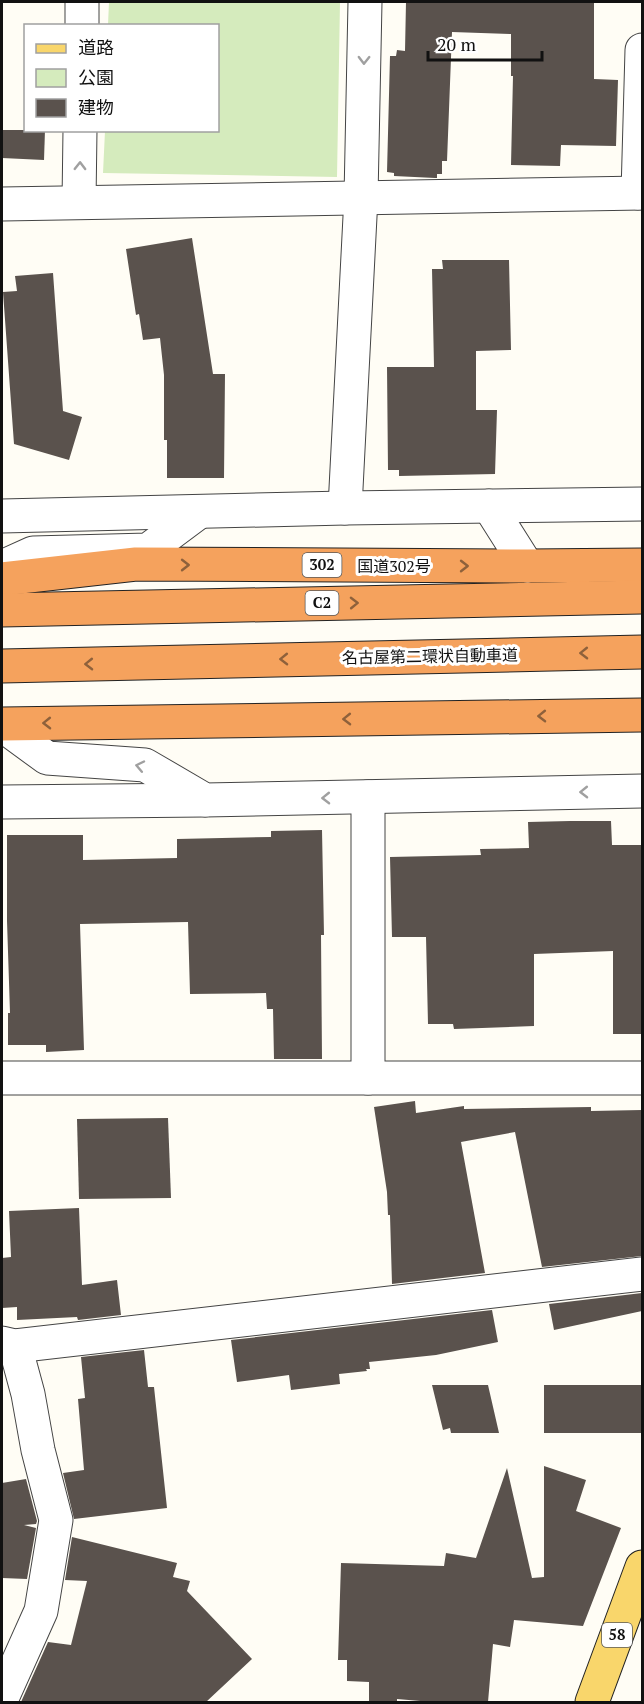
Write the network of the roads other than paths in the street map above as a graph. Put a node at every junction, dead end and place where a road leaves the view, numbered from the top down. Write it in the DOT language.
graph roads {
  1 [pos="82,2"];
  2 [pos="365,2"];
  3 [pos="82,24"];
  4 [pos="642,50"];
  5 [pos="80,132"];
  6 [pos="640,193"];
  7 [pos="361,197"];
  8 [pos="79,202"];
  9 [pos="2,204"];
  10 [pos="642,504"];
  11 [pos="489,506"];
  12 [pos="345,508"];
  13 [pos="199,512"];
  14 [pos="2,516"];
  15 [pos="642,565"];
  16 [pos="527,566"];
  17 [pos="2,567"];
  18 [pos="2,579"];
  19 [pos="642,597"];
  20 [pos="2,610"];
  21 [pos="642,652"];
  22 [pos="2,666"];
  23 [pos="642,715"];
  24 [pos="2,724"];
  25 [pos="642,791"];
  26 [pos="368,797"];
  27 [pos="206,800"];
  28 [pos="2,802"];
  29 [pos="2,1078"];
  30 [pos="368,1078"];
  31 [pos="642,1078"];
  32 [pos="642,1274"];
  33 [pos="8,1344"];
  34 [pos="642,1567"];
  35 [pos="2,1698"];
  36 [pos="592,1702"];
  1 -- 3 [label="street"];
  2 -- 7 [label="street, one-way"];
  4 -- 6 [label="street"];
  8 -- 5 [label="street, one-way"];
  6 -- 7 [label="street"];
  7 -- 8 [label="street"];
  7 -- 12 [label="street"];
  8 -- 9 [label="street"];
  10 -- 11 [label="street"];
  11 -- 12 [label="street"];
  11 -- 16 [label="street"];
  12 -- 13 [label="street"];
  13 -- 14 [label="street"];
  13 -- 17 [label="street"];
  15 -- 16 [label="highway, 国道302号 / 302"];
  18 -- 16 [label="highway, 国道302号 / 302, one-way"];
  20 -- 19 [label="highway, C2, one-way"];
  21 -- 22 [label="highway, 名古屋第二環状自動車道, one-way"];
  23 -- 24 [label="highway, one-way"];
  27 -- 24 [label="street, one-way"];
  25 -- 26 [label="street, one-way"];
  26 -- 27 [label="street, one-way"];
  26 -- 30 [label="street"];
  27 -- 28 [label="street"];
  29 -- 30 [label="street"];
  30 -- 31 [label="street"];
  32 -- 33 [label="street"];
  33 -- 35 [label="street"];
  34 -- 36 [label="main road, 58"];
}
